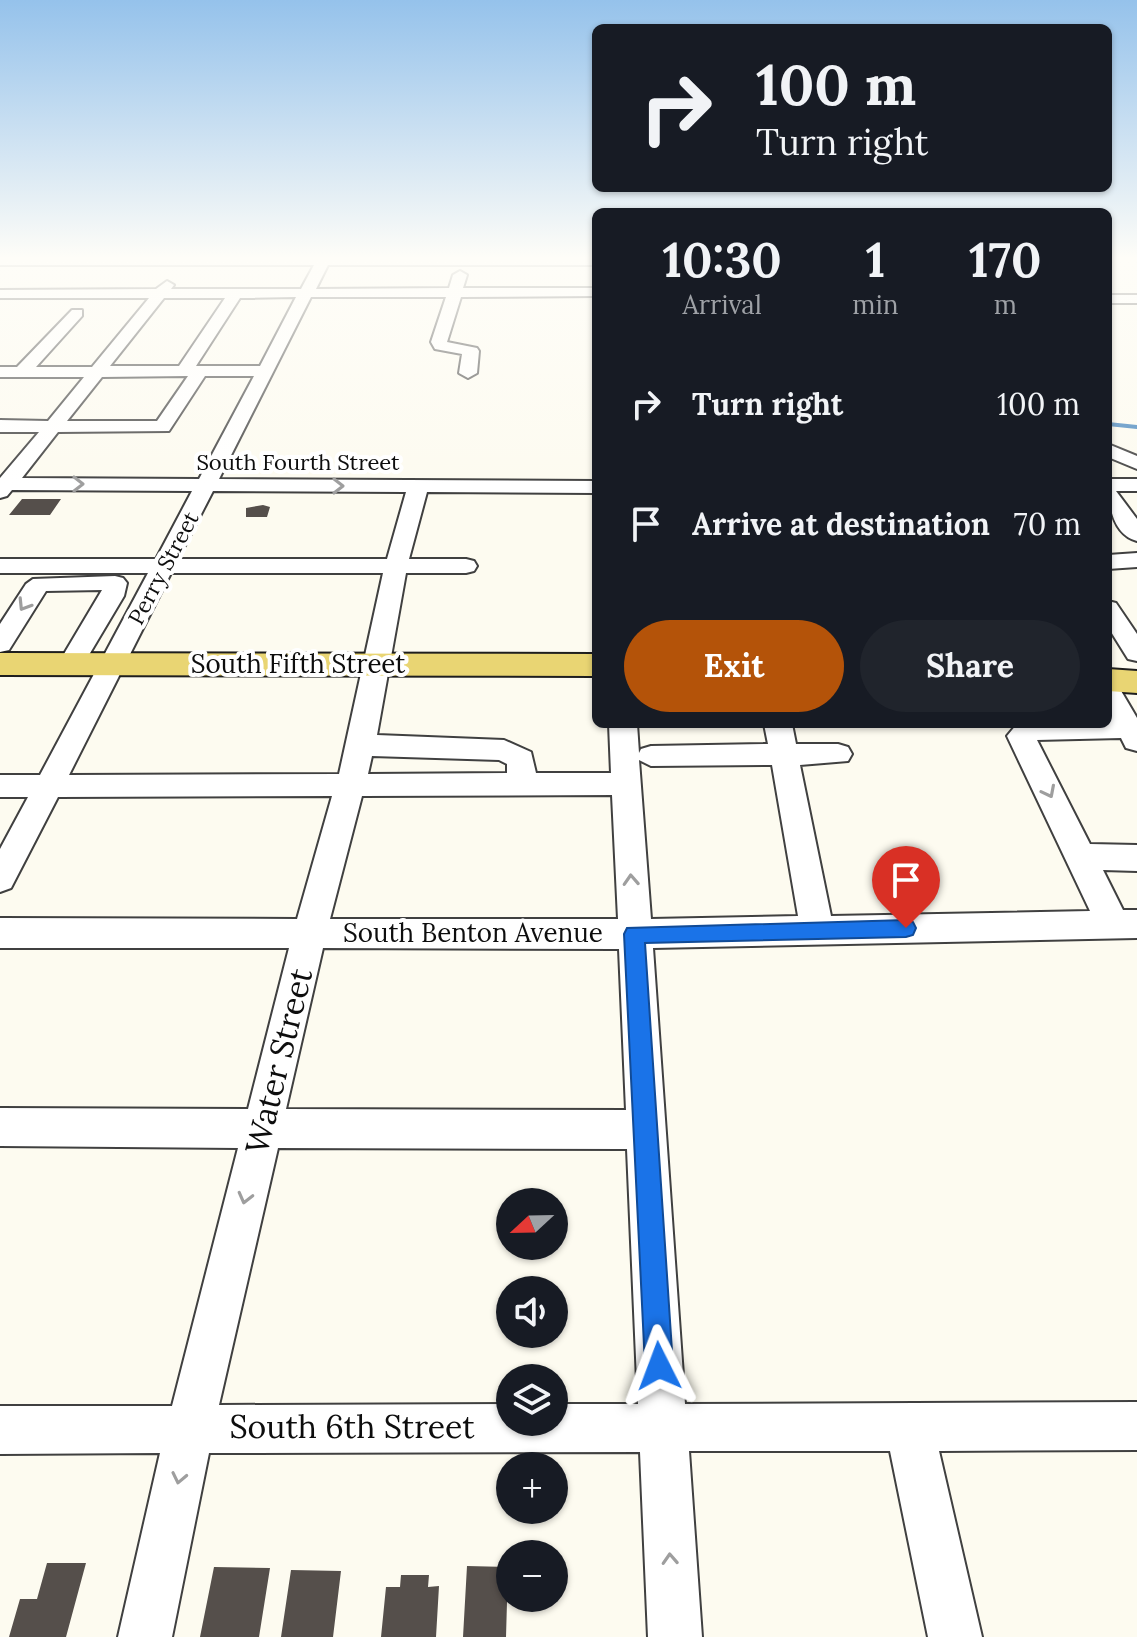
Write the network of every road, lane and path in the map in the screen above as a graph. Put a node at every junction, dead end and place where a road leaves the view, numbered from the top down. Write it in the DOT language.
graph roads {
  1 [pos="58,333"];
  2 [pos="128,333"];
  3 [pos="213,333"];
  4 [pos="286,333"];
  5 [pos="441,333"];
  6 [pos="192,371"];
  7 [pos="266,371"];
  8 [pos="0,372"];
  9 [pos="22,372"];
  10 [pos="97,372"];
  11 [pos="468,373"];
  12 [pos="0,426"];
  13 [pos="53,426"];
  14 [pos="1112,452"];
  15 [pos="1137,463"];
  16 [pos="206,485"];
  17 [pos="2,487"];
  18 [pos="418,487"];
  19 [pos="592,487"];
  20 [pos="1112,487"];
  21 [pos="1135,497"];
  22 [pos="1112,500"];
  23 [pos="1137,534"];
  24 [pos="1137,560"];
  25 [pos="1112,562"];
  26 [pos="164,565"];
  27 [pos="0,566"];
  28 [pos="396,566"];
  29 [pos="466,566"];
  30 [pos="1112,578"];
  31 [pos="1137,578"];
  32 [pos="116,585"];
  33 [pos="151,590"];
  34 [pos="1112,614"];
  35 [pos="1137,653"];
  36 [pos="2,661"];
  37 [pos="71,664"];
  38 [pos="112,664"];
  39 [pos="377,664"];
  40 [pos="592,665"];
  41 [pos="1112,680"];
  42 [pos="1137,682"];
  43 [pos="1112,697"];
  44 [pos="624,728"];
  45 [pos="779,728"];
  46 [pos="1133,735"];
  47 [pos="361,745"];
  48 [pos="838,754"];
  49 [pos="784,756"];
  50 [pos="638,770"];
  51 [pos="350,784"];
  52 [pos="522,784"];
  53 [pos="0,786"];
  54 [pos="49,786"];
  55 [pos="1081,857"];
  56 [pos="1137,858"];
  57 [pos="0,879"];
  58 [pos="1125,924"];
  59 [pos="817,930"];
  60 [pos="310,932"];
  61 [pos="0,933"];
  62 [pos="634,934"];
  63 [pos="0,1127"];
  64 [pos="262,1128"];
  65 [pos="646,1130"];
  66 [pos="662,1425"];
  67 [pos="909,1426"];
  68 [pos="1137,1426"];
  69 [pos="190,1428"];
  70 [pos="0,1430"];
  71 [pos="145,1637"];
  72 [pos="675,1637"];
  73 [pos="955,1637"];
  1 -- 9 [label="street"];
  2 -- 10 [label="street"];
  3 -- 6 [label="street"];
  4 -- 7 [label="street, Perry Street"];
  5 -- 11 [label="street"];
  6 -- 7 [label="street"];
  6 -- 10 [label="street"];
  6 -- 13 [label="street"];
  7 -- 16 [label="street, Perry Street"];
  8 -- 9 [label="street"];
  9 -- 10 [label="street"];
  10 -- 13 [label="street"];
  12 -- 13 [label="street"];
  13 -- 17 [label="street"];
  14 -- 15 [label="street"];
  17 -- 16 [label="street, South Fourth Street, one-way"];
  16 -- 18 [label="street, South Fourth Street, one-way"];
  16 -- 26 [label="street, Perry Street"];
  18 -- 19 [label="street, South Fourth Street"];
  18 -- 28 [label="street, Water Street"];
  20 -- 21 [label="street"];
  22 -- 23 [label="street"];
  24 -- 25 [label="street"];
  26 -- 27 [label="street"];
  26 -- 28 [label="street"];
  26 -- 33 [label="street, Perry Street"];
  28 -- 29 [label="street"];
  28 -- 39 [label="street, Water Street"];
  30 -- 31 [label="street"];
  32 -- 33 [label="street"];
  32 -- 36 [label="street, one-way"];
  32 -- 37 [label="street"];
  33 -- 38 [label="street, Perry Street"];
  34 -- 35 [label="street"];
  36 -- 37 [label="main road, South Fifth Street"];
  37 -- 38 [label="main road, South Fifth Street"];
  38 -- 39 [label="main road, South Fifth Street"];
  38 -- 54 [label="street, Perry Street"];
  39 -- 40 [label="main road, South Fifth Street"];
  39 -- 47 [label="street, Water Street"];
  41 -- 42 [label="main road"];
  43 -- 46 [label="street"];
  44 -- 50 [label="street"];
  45 -- 49 [label="street"];
  46 -- 55 [label="street, one-way"];
  47 -- 51 [label="street, Water Street"];
  47 -- 52 [label="street"];
  48 -- 49 [label="street"];
  49 -- 50 [label="street"];
  49 -- 59 [label="street"];
  50 -- 52 [label="street"];
  62 -- 50 [label="street, one-way"];
  51 -- 52 [label="street"];
  51 -- 54 [label="street"];
  51 -- 60 [label="street, Water Street"];
  53 -- 54 [label="street"];
  54 -- 57 [label="street, Perry Street"];
  55 -- 56 [label="street"];
  55 -- 58 [label="street"];
  58 -- 59 [label="street, South Benton Avenue"];
  59 -- 62 [label="street, South Benton Avenue"];
  60 -- 61 [label="street, South Benton Avenue"];
  60 -- 62 [label="street, South Benton Avenue"];
  60 -- 64 [label="street, Water Street"];
  62 -- 65 [label="street"];
  63 -- 64 [label="street"];
  64 -- 65 [label="street"];
  64 -- 69 [label="street, Water Street, one-way"];
  65 -- 66 [label="street"];
  66 -- 67 [label="street, South 6th Street"];
  66 -- 69 [label="street, South 6th Street"];
  72 -- 66 [label="street, one-way"];
  67 -- 68 [label="street, South 6th Street"];
  67 -- 73 [label="street"];
  69 -- 70 [label="street, South 6th Street"];
  69 -- 71 [label="street, Water Street, one-way"];
}
